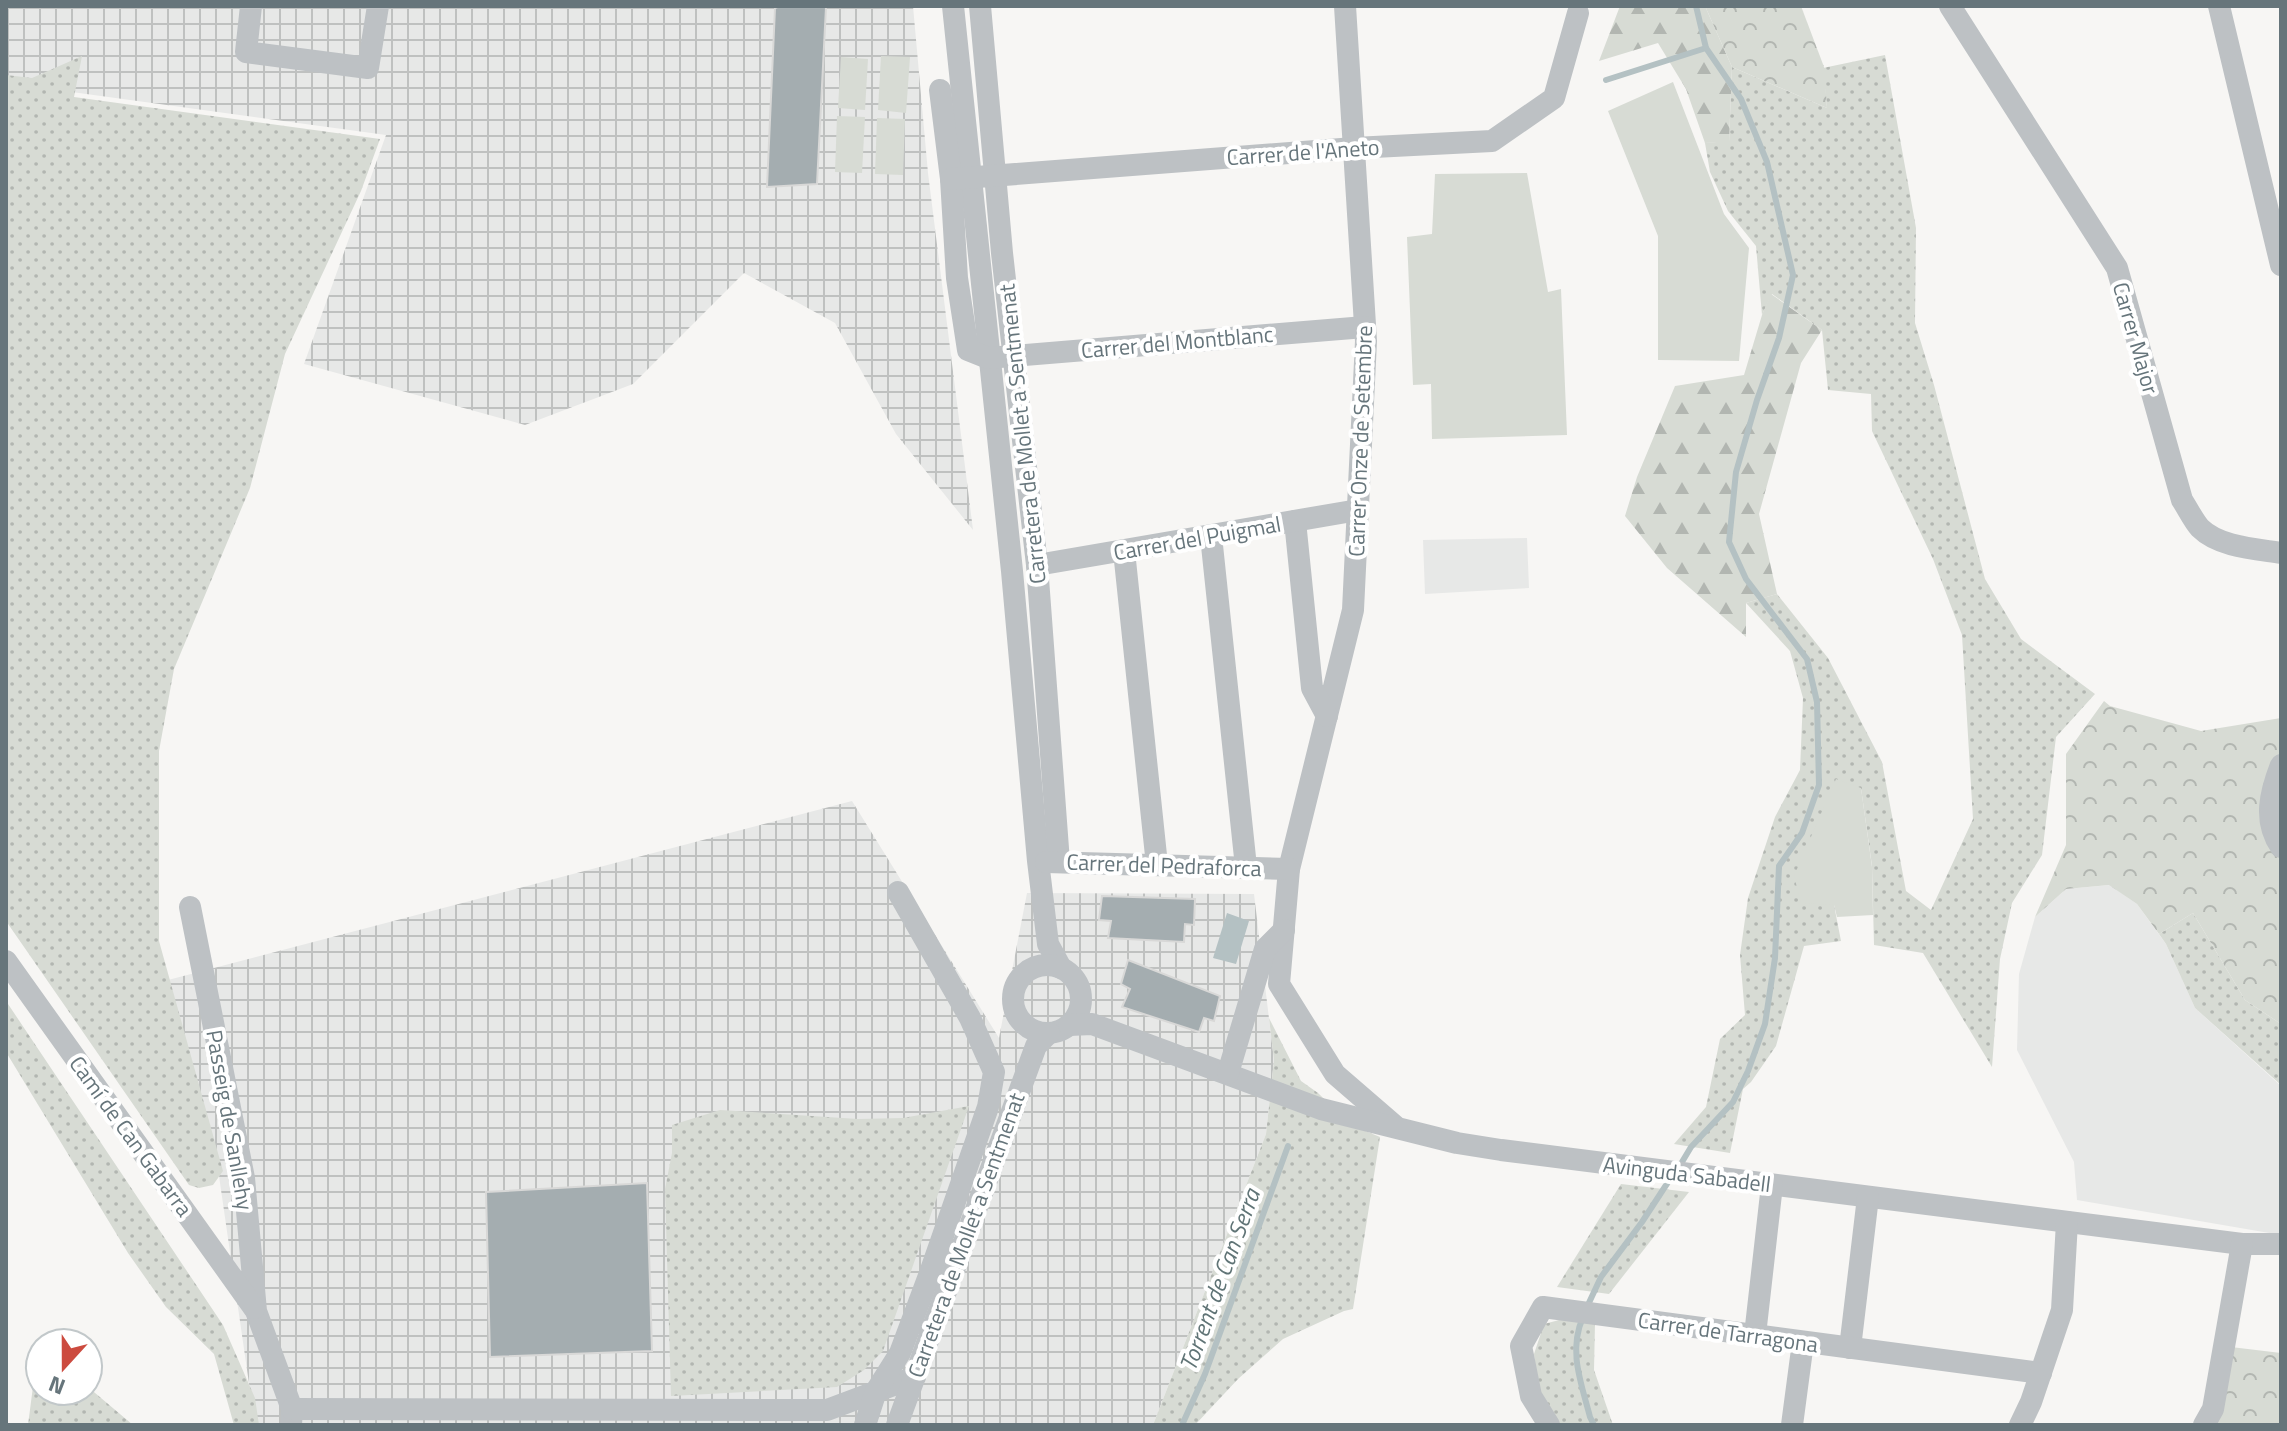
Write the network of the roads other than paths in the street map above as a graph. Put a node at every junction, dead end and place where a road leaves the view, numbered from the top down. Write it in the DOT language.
graph roads {
  1 [pos="251,6"];
  2 [pos="378,6"];
  3 [pos="953,6"];
  4 [pos="980,6"];
  5 [pos="1345,6"];
  6 [pos="1950,6"];
  7 [pos="2219,6"];
  8 [pos="1578,13"];
  9 [pos="940,90"];
  10 [pos="1354,148"];
  11 [pos="996,176"];
  12 [pos="960,179"];
  13 [pos="2281,265"];
  14 [pos="1365,327"];
  15 [pos="1015,356"];
  16 [pos="988,358"];
  17 [pos="1358,510"];
  18 [pos="1295,521"];
  19 [pos="1211,536"];
  20 [pos="1124,551"];
  21 [pos="2281,553"];
  22 [pos="1037,565"];
  23 [pos="1327,716"];
  24 [pos="2281,765"];
  25 [pos="2281,847"];
  26 [pos="1049,862"];
  27 [pos="1157,865"];
  28 [pos="1246,867"];
  29 [pos="1289,869"];
  30 [pos="898,892"];
  31 [pos="190,907"];
  32 [pos="1284,930"];
  33 [pos="1048,944"];
  34 [pos="6,961"];
  35 [pos="1036,966"];
  36 [pos="1061,968"];
  37 [pos="1059,1027"];
  38 [pos="1228,1073"];
  39 [pos="1398,1128"];
  40 [pos="1772,1185"];
  41 [pos="1868,1197"];
  42 [pos="2067,1222"];
  43 [pos="2242,1244"];
  44 [pos="2281,1244"];
  45 [pos="256,1311"];
  46 [pos="1755,1335"];
  47 [pos="1803,1342"];
  48 [pos="1850,1348"];
  49 [pos="2041,1373"];
  50 [pos="915,1377"];
  51 [pos="876,1391"];
  52 [pos="827,1410"];
  53 [pos="292,1417"];
  54 [pos="853,1425"];
  55 [pos="865,1425"];
  56 [pos="897,1425"];
  57 [pos="1549,1425"];
  58 [pos="1792,1425"];
  59 [pos="2020,1425"];
  60 [pos="2204,1425"];
  1 -- 2 [label="street"];
  3 -- 12 [label="street, Carretera de Mollet a Sentmenat"];
  4 -- 11 [label="street, Carretera de Mollet a Sentmenat"];
  5 -- 10 [label="street, Carrer Onze de Setembre"];
  6 -- 21 [label="street, Carrer Major"];
  7 -- 13 [label="street"];
  8 -- 10 [label="street, Carrer de l'Aneto"];
  9 -- 12 [label="street"];
  10 -- 11 [label="street, Carrer de l'Aneto"];
  10 -- 14 [label="street, Carrer Onze de Setembre"];
  11 -- 12 [label="street, Carrer de l'Aneto"];
  11 -- 15 [label="street, Carretera de Mollet a Sentmenat"];
  12 -- 16 [label="street, Carretera de Mollet a Sentmenat"];
  14 -- 15 [label="street, Carrer del Montblanc"];
  14 -- 17 [label="street, Carrer Onze de Setembre"];
  15 -- 16 [label="street, Carrer del Montblanc"];
  15 -- 22 [label="street, Carretera de Mollet a Sentmenat"];
  16 -- 26 [label="street, Carretera de Mollet a Sentmenat"];
  17 -- 18 [label="street, Carrer del Puigmal"];
  17 -- 23 [label="street, Carrer Onze de Setembre"];
  18 -- 19 [label="street, Carrer del Puigmal"];
  18 -- 23 [label="street"];
  19 -- 20 [label="street, Carrer del Puigmal"];
  19 -- 28 [label="street"];
  20 -- 22 [label="street, Carrer del Puigmal"];
  20 -- 27 [label="street"];
  22 -- 26 [label="street, Carretera de Mollet a Sentmenat"];
  23 -- 29 [label="street, Carrer Onze de Setembre"];
  24 -- 25 [label="street"];
  26 -- 27 [label="street, Carrer del Pedraforca"];
  26 -- 33 [label="street, Carretera de Mollet a Sentmenat"];
  27 -- 28 [label="street, Carrer del Pedraforca"];
  28 -- 29 [label="street, Carrer del Pedraforca"];
  29 -- 32 [label="street, Avinguda Sabadell"];
  30 -- 51 [label="street"];
  31 -- 45 [label="street, Passeig de Sanllehy"];
  32 -- 38 [label="street"];
  32 -- 39 [label="street, Avinguda Sabadell"];
  33 -- 35 [label="street"];
  33 -- 36 [label="street, Carretera de Mollet a Sentmenat"];
  34 -- 45 [label="street, Camí de Can Gabarra"];
  35 -- 36 [label="street"];
  35 -- 37 [label="street"];
  36 -- 37 [label="street, Carretera de Mollet a Sentmenat"];
  37 -- 38 [label="street"];
  37 -- 50 [label="street, Carretera de Mollet a Sentmenat"];
  38 -- 39 [label="street"];
  39 -- 40 [label="street, Avinguda Sabadell"];
  40 -- 41 [label="street, Avinguda Sabadell"];
  40 -- 46 [label="street"];
  41 -- 42 [label="street, Avinguda Sabadell"];
  41 -- 48 [label="street"];
  42 -- 43 [label="street, Avinguda Sabadell"];
  42 -- 49 [label="street"];
  43 -- 44 [label="street, Avinguda Sabadell"];
  43 -- 60 [label="street"];
  45 -- 53 [label="street, Passeig de Sanllehy"];
  46 -- 47 [label="street, Carrer de Tarragona"];
  46 -- 57 [label="street, Carrer de Tarragona"];
  47 -- 48 [label="street, Carrer de Tarragona"];
  47 -- 58 [label="street"];
  48 -- 49 [label="street, Carrer de Tarragona"];
  49 -- 59 [label="street"];
  50 -- 51 [label="street"];
  50 -- 56 [label="street, Carretera de Mollet a Sentmenat"];
  51 -- 52 [label="street"];
  51 -- 55 [label="street"];
  52 -- 53 [label="street"];
  52 -- 54 [label="street"];
}
